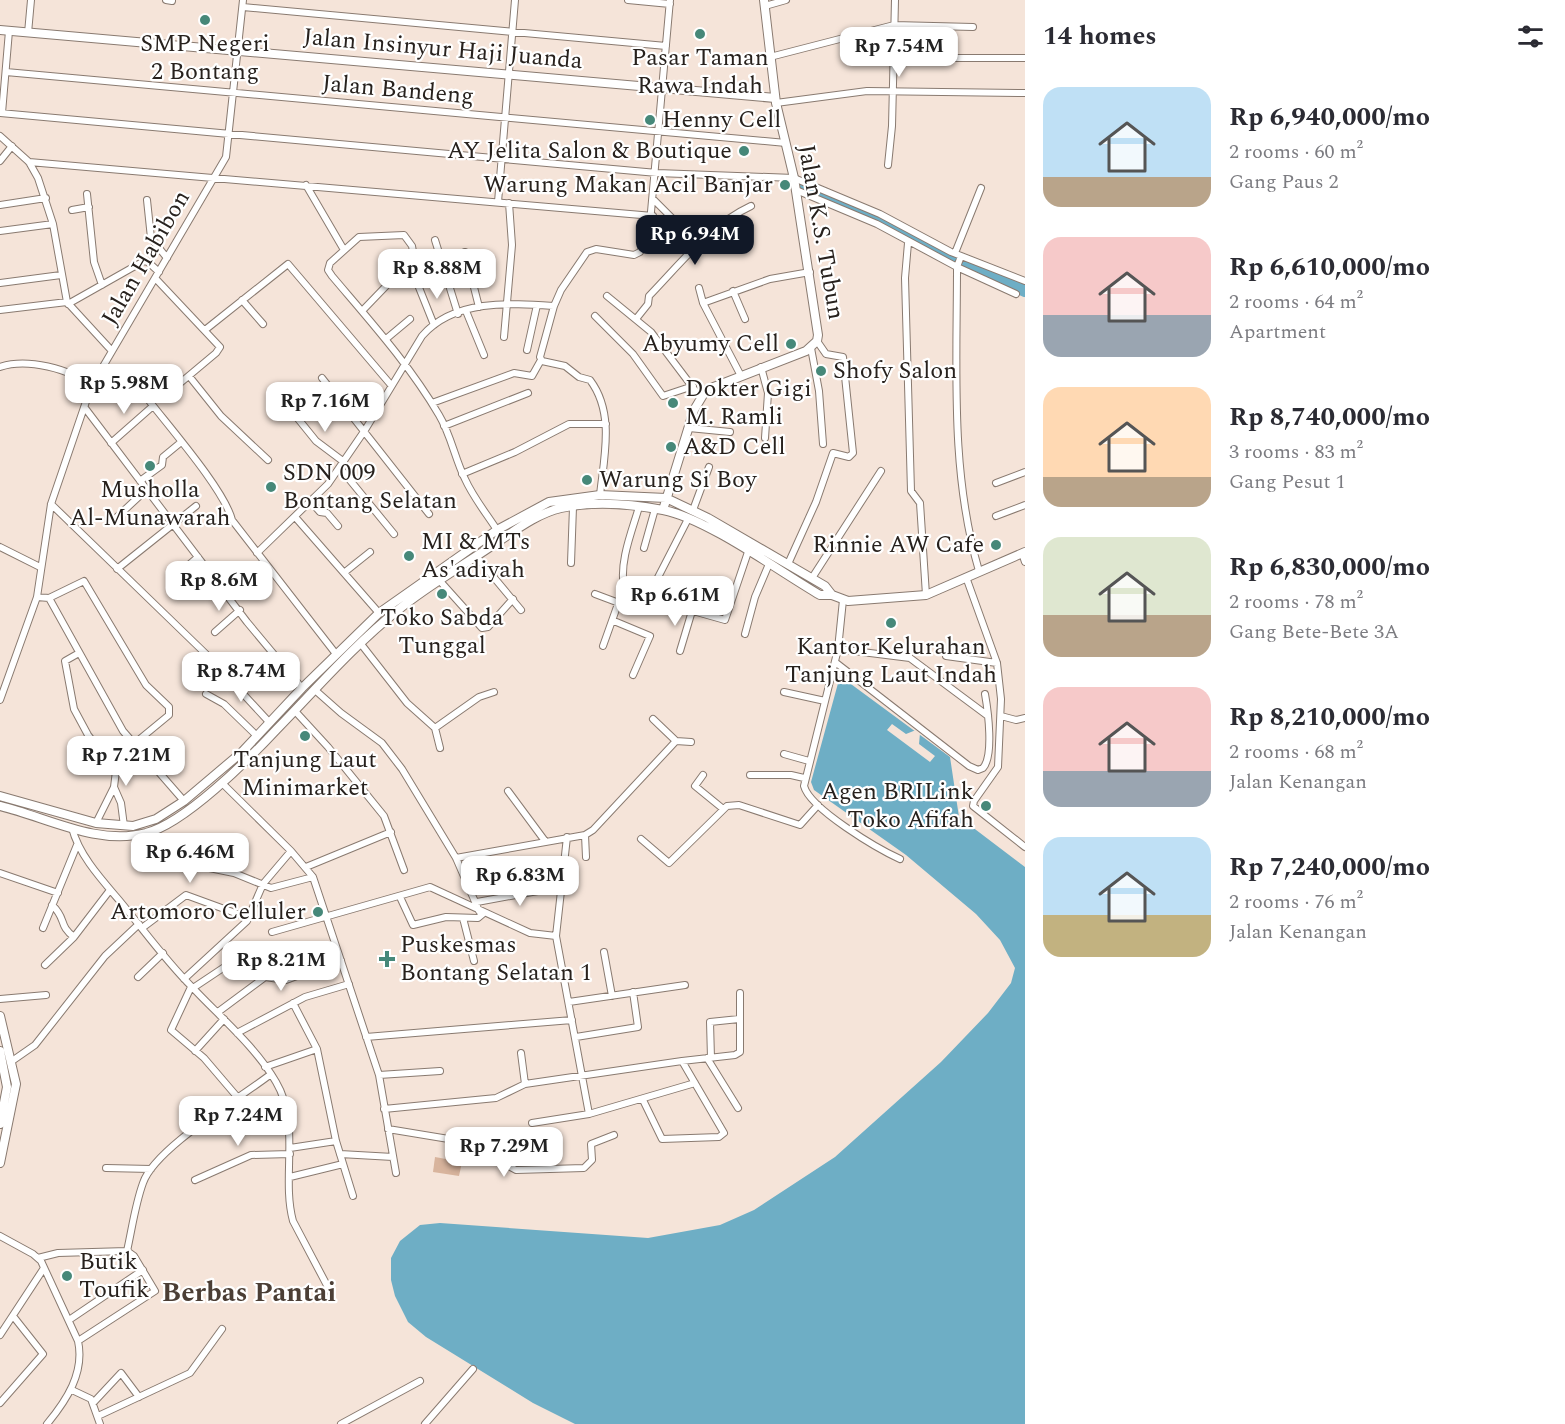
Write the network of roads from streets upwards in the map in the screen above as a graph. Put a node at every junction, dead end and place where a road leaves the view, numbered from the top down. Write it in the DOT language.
graph roads {
  1 [pos="31,0"];
  2 [pos="166,0"];
  3 [pos="515,0"];
  4 [pos="628,0"];
  5 [pos="786,0"];
  6 [pos="895,0"];
  7 [pos="172,1"];
  8 [pos="670,2"];
  9 [pos="764,3"];
  10 [pos="243,4"];
  11 [pos="894,25"];
  12 [pos="973,27"];
  13 [pos="0,30"];
  14 [pos="9,31"];
  15 [pos="512,32"];
  16 [pos="28,33"];
  17 [pos="666,46"];
  18 [pos="238,51"];
  19 [pos="770,57"];
  20 [pos="893,58"];
  21 [pos="1025,58"];
  22 [pos="6,72"];
  23 [pos="509,75"];
  24 [pos="664,89"];
  25 [pos="893,90"];
  26 [pos="234,93"];
  27 [pos="1025,93"];
  28 [pos="775,101"];
  29 [pos="1,113"];
  30 [pos="505,118"];
  31 [pos="660,132"];
  32 [pos="230,135"];
  33 [pos="0,136"];
  34 [pos="786,142"];
  35 [pos="12,146"];
  36 [pos="501,159"];
  37 [pos="0,161"];
  38 [pos="29,162"];
  39 [pos="888,165"];
  40 [pos="657,173"];
  41 [pos="213,177"];
  42 [pos="794,178"];
  43 [pos="306,185"];
  44 [pos="981,188"];
  45 [pos="796,190"];
  46 [pos="87,194"];
  47 [pos="46,198"];
  48 [pos="147,200"];
  49 [pos="654,200"];
  50 [pos="498,202"];
  51 [pos="509,203"];
  52 [pos="0,205"];
  53 [pos="751,206"];
  54 [pos="89,207"];
  55 [pos="72,210"];
  56 [pos="652,216"];
  57 [pos="53,224"];
  58 [pos="0,231"];
  59 [pos="435,240"];
  60 [pos="908,243"];
  61 [pos="699,245"];
  62 [pos="344,250"];
  63 [pos="465,252"];
  64 [pos="959,256"];
  65 [pos="167,258"];
  66 [pos="958,266"];
  67 [pos="810,272"];
  68 [pos="61,275"];
  69 [pos="157,275"];
  70 [pos="1025,281"];
  71 [pos="0,283"];
  72 [pos="102,285"];
  73 [pos="418,285"];
  74 [pos="699,288"];
  75 [pos="733,291"];
  76 [pos="1016,294"];
  77 [pos="607,296"];
  78 [pos="242,300"];
  79 [pos="506,302"];
  80 [pos="67,303"];
  81 [pos="702,303"];
  82 [pos="537,305"];
  83 [pos="554,306"];
  84 [pos="479,307"];
  85 [pos="0,310"];
  86 [pos="362,311"];
  87 [pos="466,311"];
  88 [pos="458,314"];
  89 [pos="595,316"];
  90 [pos="410,319"];
  91 [pos="636,319"];
  92 [pos="745,319"];
  93 [pos="263,324"];
  94 [pos="434,325"];
  95 [pos="205,330"];
  96 [pos="504,337"];
  97 [pos="386,339"];
  98 [pos="817,341"];
  99 [pos="811,348"];
  100 [pos="527,350"];
  101 [pos="112,351"];
  102 [pos="484,355"];
  103 [pos="541,360"];
  104 [pos="405,364"];
  105 [pos="0,367"];
  106 [pos="761,367"];
  107 [pos="740,374"];
  108 [pos="189,376"];
  109 [pos="322,378"];
  110 [pos="391,385"];
  111 [pos="693,386"];
  112 [pos="91,387"];
  113 [pos="140,389"];
  114 [pos="173,389"];
  115 [pos="528,393"];
  116 [pos="700,397"];
  117 [pos="432,403"];
  118 [pos="153,406"];
  119 [pos="85,408"];
  120 [pos="295,416"];
  121 [pos="606,424"];
  122 [pos="444,426"];
  123 [pos="689,428"];
  124 [pos="365,430"];
  125 [pos="729,432"];
  126 [pos="765,438"];
  127 [pos="111,442"];
  128 [pos="180,443"];
  129 [pos="823,444"];
  130 [pos="268,460"];
  131 [pos="344,462"];
  132 [pos="709,467"];
  133 [pos="340,468"];
  134 [pos="881,471"];
  135 [pos="1024,473"];
  136 [pos="462,474"];
  137 [pos="140,481"];
  138 [pos="996,483"];
  139 [pos="147,489"];
  140 [pos="600,495"];
  141 [pos="666,498"];
  142 [pos="312,503"];
  143 [pos="51,504"];
  144 [pos="196,506"];
  145 [pos="1025,506"];
  146 [pos="573,507"];
  147 [pos="639,507"];
  148 [pos="659,509"];
  149 [pos="693,510"];
  150 [pos="429,514"];
  151 [pos="996,516"];
  152 [pos="116,518"];
  153 [pos="296,518"];
  154 [pos="688,519"];
  155 [pos="172,522"];
  156 [pos="338,526"];
  157 [pos="497,530"];
  158 [pos="394,534"];
  159 [pos="0,547"];
  160 [pos="644,548"];
  161 [pos="370,552"];
  162 [pos="748,552"];
  163 [pos="1023,552"];
  164 [pos="257,553"];
  165 [pos="476,556"];
  166 [pos="198,557"];
  167 [pos="1025,562"];
  168 [pos="571,564"];
  169 [pos="769,564"];
  170 [pos="788,564"];
  171 [pos="40,567"];
  172 [pos="117,569"];
  173 [pos="979,571"];
  174 [pos="345,572"];
  175 [pos="434,572"];
  176 [pos="812,578"];
  177 [pos="966,578"];
  178 [pos="171,580"];
  179 [pos="439,580"];
  180 [pos="596,594"];
  181 [pos="832,595"];
  182 [pos="926,596"];
  183 [pos="36,597"];
  184 [pos="49,598"];
  185 [pos="513,599"];
  186 [pos="843,600"];
  187 [pos="620,603"];
  188 [pos="240,610"];
  189 [pos="521,610"];
  190 [pos="692,611"];
  191 [pos="379,613"];
  192 [pos="614,621"];
  193 [pos="215,632"];
  194 [pos="745,634"];
  195 [pos="361,645"];
  196 [pos="603,646"];
  197 [pos="838,649"];
  198 [pos="680,651"];
  199 [pos="79,653"];
  200 [pos="336,654"];
  201 [pos="946,656"];
  202 [pos="835,662"];
  203 [pos="997,663"];
  204 [pos="633,675"];
  205 [pos="302,688"];
  206 [pos="315,690"];
  207 [pos="494,692"];
  208 [pos="784,692"];
  209 [pos="206,694"];
  210 [pos="985,694"];
  211 [pos="0,700"];
  212 [pos="825,701"];
  213 [pos="295,711"];
  214 [pos="988,716"];
  215 [pos="1001,716"];
  216 [pos="1025,718"];
  217 [pos="653,719"];
  218 [pos="270,723"];
  219 [pos="435,728"];
  220 [pos="258,736"];
  221 [pos="675,741"];
  222 [pos="691,742"];
  223 [pos="135,743"];
  224 [pos="441,748"];
  225 [pos="784,754"];
  226 [pos="809,761"];
  227 [pos="221,770"];
  228 [pos="703,775"];
  229 [pos="750,775"];
  230 [pos="804,778"];
  231 [pos="209,780"];
  232 [pos="222,783"];
  233 [pos="114,787"];
  234 [pos="508,791"];
  235 [pos="0,796"];
  236 [pos="184,801"];
  237 [pos="818,805"];
  238 [pos="1,807"];
  239 [pos="722,808"];
  240 [pos="96,823"];
  241 [pos="124,826"];
  242 [pos="72,828"];
  243 [pos="391,832"];
  244 [pos="585,835"];
  245 [pos="567,837"];
  246 [pos="641,839"];
  247 [pos="545,841"];
  248 [pos="77,845"];
  249 [pos="1025,847"];
  250 [pos="291,851"];
  251 [pos="586,857"];
  252 [pos="456,858"];
  253 [pos="900,859"];
  254 [pos="180,862"];
  255 [pos="306,867"];
  256 [pos="404,870"];
  257 [pos="0,873"];
  258 [pos="314,877"];
  259 [pos="263,884"];
  260 [pos="560,888"];
  261 [pos="110,890"];
  262 [pos="58,893"];
  263 [pos="400,897"];
  264 [pos="477,902"];
  265 [pos="52,905"];
  266 [pos="482,912"];
  267 [pos="327,915"];
  268 [pos="249,918"];
  269 [pos="463,918"];
  270 [pos="141,926"];
  271 [pos="43,928"];
  272 [pos="272,932"];
  273 [pos="556,936"];
  274 [pos="74,937"];
  275 [pos="604,952"];
  276 [pos="163,953"];
  277 [pos="244,954"];
  278 [pos="341,960"];
  279 [pos="474,961"];
  280 [pos="45,965"];
  281 [pos="138,977"];
  282 [pos="184,979"];
  283 [pos="349,984"];
  284 [pos="685,985"];
  285 [pos="192,988"];
  286 [pos="633,992"];
  287 [pos="740,993"];
  288 [pos="46,995"];
  289 [pos="612,996"];
  290 [pos="0,999"];
  291 [pos="568,1002"];
  292 [pos="293,1003"];
  293 [pos="218,1012"];
  294 [pos="0,1016"];
  295 [pos="224,1019"];
  296 [pos="740,1019"];
  297 [pos="572,1020"];
  298 [pos="237,1033"];
  299 [pos="366,1037"];
  300 [pos="576,1037"];
  301 [pos="317,1049"];
  302 [pos="0,1051"];
  303 [pos="195,1051"];
  304 [pos="521,1053"];
  305 [pos="709,1058"];
  306 [pos="12,1061"];
  307 [pos="682,1061"];
  308 [pos="265,1067"];
  309 [pos="440,1071"];
  310 [pos="3,1072"];
  311 [pos="271,1074"];
  312 [pos="583,1074"];
  313 [pos="379,1075"];
  314 [pos="695,1083"];
  315 [pos="16,1084"];
  316 [pos="525,1084"];
  317 [pos="7,1085"];
  318 [pos="239,1098"];
  319 [pos="643,1100"];
  320 [pos="738,1108"];
  321 [pos="384,1109"];
  322 [pos="285,1110"];
  323 [pos="590,1114"];
  324 [pos="264,1121"];
  325 [pos="532,1123"];
  326 [pos="0,1124"];
  327 [pos="287,1124"];
  328 [pos="237,1129"];
  329 [pos="388,1129"];
  330 [pos="614,1135"];
  331 [pos="336,1141"];
  332 [pos="290,1151"];
  333 [pos="340,1154"];
  334 [pos="393,1156"];
  335 [pos="0,1161"];
  336 [pos="343,1164"];
  337 [pos="106,1168"];
  338 [pos="150,1170"];
  339 [pos="396,1173"];
  340 [pos="290,1177"];
  341 [pos="195,1180"];
  342 [pos="353,1197"];
  343 [pos="0,1236"];
  344 [pos="127,1251"];
  345 [pos="38,1257"];
  346 [pos="44,1268"];
  347 [pos="143,1270"];
  348 [pos="331,1293"];
  349 [pos="13,1316"];
  350 [pos="69,1320"];
  351 [pos="222,1329"];
  352 [pos="0,1335"];
  353 [pos="78,1341"];
  354 [pos="472,1369"];
  355 [pos="420,1380"];
  356 [pos="72,1390"];
  357 [pos="139,1397"];
  358 [pos="0,1402"];
  359 [pos="93,1403"];
  360 [pos="98,1416"];
  361 [pos="47,1424"];
  362 [pos="100,1424"];
  363 [pos="341,1424"];
  364 [pos="425,1424"];
  1 -- 16 [label="street"];
  2 -- 7 [label="street"];
  3 -- 15 [label="street"];
  4 -- 8 [label="street"];
  5 -- 9 [label="street"];
  6 -- 11 [label="street"];
  8 -- 17 [label="street"];
  9 -- 19 [label="street, Jalan K.S. Tubun"];
  10 -- 15 [label="street"];
  10 -- 18 [label="street, Jalan Habibon"];
  11 -- 12 [label="street"];
  11 -- 19 [label="street"];
  11 -- 20 [label="street"];
  13 -- 14 [label="street, Jalan Insinyur Haji Juanda"];
  14 -- 16 [label="street, Jalan Insinyur Haji Juanda"];
  14 -- 22 [label="street"];
  15 -- 17 [label="street"];
  15 -- 23 [label="street"];
  16 -- 18 [label="street, Jalan Insinyur Haji Juanda"];
  17 -- 24 [label="street"];
  18 -- 23 [label="street, Jalan Insinyur Haji Juanda"];
  18 -- 26 [label="street, Jalan Habibon"];
  19 -- 28 [label="street, Jalan K.S. Tubun"];
  20 -- 21 [label="street"];
  20 -- 25 [label="street"];
  22 -- 26 [label="street, Jalan Bandeng"];
  22 -- 29 [label="street"];
  23 -- 24 [label="street, Jalan Insinyur Haji Juanda"];
  23 -- 30 [label="street"];
  24 -- 28 [label="street, Jalan Insinyur Haji Juanda"];
  24 -- 31 [label="street"];
  25 -- 27 [label="street"];
  25 -- 28 [label="street"];
  25 -- 39 [label="street"];
  26 -- 30 [label="street, Jalan Bandeng"];
  26 -- 32 [label="street, Jalan Habibon"];
  28 -- 34 [label="street, Jalan K.S. Tubun"];
  29 -- 32 [label="street"];
  30 -- 31 [label="street, Jalan Bandeng"];
  30 -- 36 [label="street"];
  31 -- 34 [label="street, Jalan Bandeng"];
  31 -- 40 [label="street"];
  32 -- 36 [label="street"];
  32 -- 41 [label="street, Jalan Habibon"];
  33 -- 35 [label="street"];
  34 -- 42 [label="street, Jalan K.S. Tubun"];
  35 -- 37 [label="street"];
  35 -- 38 [label="street"];
  36 -- 40 [label="street"];
  36 -- 50 [label="street"];
  38 -- 41 [label="street"];
  38 -- 47 [label="street"];
  40 -- 42 [label="street"];
  40 -- 49 [label="street"];
  41 -- 43 [label="street"];
  41 -- 65 [label="street, Jalan Habibon"];
  42 -- 45 [label="street, Jalan K.S. Tubun"];
  42 -- 64 [label="street"];
  43 -- 50 [label="street"];
  43 -- 62 [label="street"];
  44 -- 64 [label="street"];
  45 -- 60 [label="street"];
  45 -- 67 [label="street, Jalan K.S. Tubun"];
  46 -- 54 [label="street"];
  47 -- 52 [label="street"];
  47 -- 57 [label="street"];
  48 -- 65 [label="street"];
  49 -- 56 [label="street"];
  49 -- 61 [label="street"];
  50 -- 51 [label="street"];
  51 -- 56 [label="street"];
  51 -- 79 [label="street"];
  53 -- 61 [label="street"];
  54 -- 55 [label="street"];
  54 -- 72 [label="street"];
  56 -- 83 [label="street"];
  57 -- 58 [label="street"];
  57 -- 68 [label="street"];
  59 -- 88 [label="street"];
  60 -- 66 [label="street"];
  60 -- 182 [label="street"];
  61 -- 91 [label="street"];
  62 -- 86 [label="street"];
  62 -- 86 [label="street"];
  63 -- 84 [label="street"];
  64 -- 66 [label="street"];
  64 -- 70 [label="street"];
  65 -- 69 [label="street, Jalan Habibon"];
  66 -- 76 [label="street"];
  66 -- 173 [label="street"];
  67 -- 75 [label="street"];
  67 -- 98 [label="street, Jalan K.S. Tubun"];
  68 -- 71 [label="street"];
  68 -- 80 [label="street"];
  69 -- 72 [label="street"];
  69 -- 95 [label="street"];
  69 -- 101 [label="street, Jalan Habibon"];
  72 -- 80 [label="street"];
  73 -- 94 [label="street"];
  74 -- 81 [label="street"];
  75 -- 81 [label="street"];
  75 -- 92 [label="street"];
  77 -- 91 [label="street"];
  78 -- 93 [label="street"];
  78 -- 95 [label="street"];
  78 -- 110 [label="street"];
  79 -- 82 [label="street"];
  79 -- 84 [label="street"];
  79 -- 96 [label="street"];
  80 -- 85 [label="street"];
  80 -- 101 [label="street"];
  81 -- 107 [label="street"];
  82 -- 83 [label="street"];
  82 -- 100 [label="street"];
  83 -- 103 [label="street"];
  84 -- 87 [label="street"];
  86 -- 97 [label="street"];
  87 -- 88 [label="street"];
  87 -- 102 [label="street"];
  88 -- 94 [label="street"];
  89 -- 111 [label="street"];
  90 -- 97 [label="street"];
  91 -- 111 [label="street"];
  94 -- 104 [label="street"];
  95 -- 108 [label="street"];
  97 -- 104 [label="street"];
  98 -- 99 [label="street, Jalan K.S. Tubun"];
  98 -- 170 [label="street"];
  99 -- 106 [label="street, Jalan K.S. Tubun"];
  99 -- 129 [label="street"];
  101 -- 112 [label="street, Jalan Habibon"];
  103 -- 117 [label="street"];
  103 -- 121 [label="street"];
  104 -- 110 [label="street"];
  104 -- 117 [label="street"];
  105 -- 112 [label="street"];
  106 -- 107 [label="street, Jalan K.S. Tubun"];
  106 -- 126 [label="street"];
  107 -- 116 [label="street, Jalan K.S. Tubun"];
  108 -- 114 [label="street"];
  108 -- 130 [label="street"];
  109 -- 124 [label="street"];
  110 -- 124 [label="street"];
  111 -- 116 [label="street"];
  112 -- 119 [label="street, Jalan Habibon"];
  113 -- 118 [label="street"];
  115 -- 122 [label="street"];
  116 -- 123 [label="street"];
  117 -- 122 [label="street"];
  118 -- 127 [label="street"];
  118 -- 128 [label="street"];
  119 -- 127 [label="street"];
  119 -- 143 [label="street, Jalan Habibon"];
  120 -- 131 [label="street"];
  121 -- 136 [label="street"];
  121 -- 140 [label="street"];
  122 -- 136 [label="street"];
  123 -- 125 [label="street"];
  123 -- 141 [label="street"];
  124 -- 131 [label="street"];
  124 -- 150 [label="street"];
  127 -- 137 [label="street"];
  128 -- 137 [label="street"];
  128 -- 164 [label="street"];
  131 -- 133 [label="street"];
  132 -- 149 [label="street"];
  133 -- 142 [label="street"];
  133 -- 158 [label="street"];
  134 -- 176 [label="street"];
  135 -- 138 [label="street"];
  136 -- 157 [label="street"];
  137 -- 139 [label="street"];
  139 -- 152 [label="street"];
  139 -- 155 [label="street"];
  140 -- 141 [label="street"];
  140 -- 157 [label="street"];
  141 -- 148 [label="street"];
  141 -- 149 [label="street"];
  142 -- 153 [label="street"];
  142 -- 156 [label="street"];
  143 -- 171 [label="street, Jalan Habibon"];
  143 -- 172 [label="street"];
  144 -- 155 [label="street"];
  145 -- 151 [label="street"];
  146 -- 147 [label="street"];
  146 -- 165 [label="street"];
  146 -- 168 [label="street"];
  147 -- 148 [label="street"];
  147 -- 187 [label="street"];
  148 -- 154 [label="street"];
  148 -- 160 [label="street"];
  149 -- 170 [label="street"];
  153 -- 164 [label="street"];
  153 -- 174 [label="street"];
  154 -- 162 [label="street"];
  154 -- 190 [label="street"];
  155 -- 166 [label="street"];
  155 -- 172 [label="street"];
  157 -- 175 [label="street"];
  159 -- 171 [label="street"];
  161 -- 174 [label="street"];
  162 -- 169 [label="street"];
  162 -- 190 [label="street"];
  163 -- 167 [label="street"];
  163 -- 173 [label="street"];
  164 -- 200 [label="street"];
  165 -- 179 [label="street"];
  165 -- 185 [label="street"];
  166 -- 178 [label="street"];
  166 -- 188 [label="street"];
  169 -- 181 [label="street"];
  169 -- 194 [label="street"];
  170 -- 176 [label="street"];
  171 -- 183 [label="street, Jalan Habibon"];
  172 -- 218 [label="street"];
  173 -- 177 [label="street"];
  174 -- 191 [label="street"];
  175 -- 179 [label="street"];
  175 -- 191 [label="street"];
  176 -- 181 [label="street"];
  177 -- 182 [label="street"];
  177 -- 203 [label="street"];
  179 -- 185 [label="street"];
  179 -- 195 [label="street"];
  180 -- 187 [label="street"];
  181 -- 186 [label="street"];
  182 -- 186 [label="street"];
  183 -- 184 [label="street"];
  183 -- 211 [label="street, Jalan Habibon"];
  184 -- 199 [label="street"];
  184 -- 223 [label="street"];
  185 -- 189 [label="street"];
  186 -- 197 [label="street"];
  187 -- 192 [label="street"];
  188 -- 193 [label="street"];
  188 -- 205 [label="street"];
  190 -- 198 [label="street"];
  191 -- 200 [label="street"];
  192 -- 196 [label="street"];
  192 -- 204 [label="street"];
  195 -- 206 [label="street"];
  195 -- 219 [label="street"];
  197 -- 202 [label="street"];
  197 -- 214 [label="street"];
  199 -- 223 [label="street"];
  199 -- 233 [label="street"];
  200 -- 205 [label="street"];
  201 -- 203 [label="street"];
  202 -- 212 [label="street"];
  202 -- 214 [label="street"];
  203 -- 215 [label="street"];
  205 -- 218 [label="street"];
  206 -- 213 [label="street"];
  206 -- 252 [label="street"];
  207 -- 219 [label="street"];
  208 -- 212 [label="street"];
  209 -- 220 [label="street"];
  210 -- 214 [label="street"];
  212 -- 226 [label="street"];
  213 -- 232 [label="street"];
  213 -- 243 [label="street"];
  215 -- 216 [label="street"];
  215 -- 249 [label="street"];
  217 -- 221 [label="street"];
  218 -- 220 [label="street"];
  219 -- 224 [label="street"];
  220 -- 227 [label="street"];
  221 -- 222 [label="street"];
  221 -- 244 [label="street"];
  223 -- 236 [label="street"];
  225 -- 226 [label="street"];
  226 -- 230 [label="street"];
  227 -- 231 [label="street"];
  227 -- 232 [label="street"];
  228 -- 239 [label="street"];
  229 -- 230 [label="street"];
  230 -- 237 [label="street"];
  231 -- 232 [label="street"];
  231 -- 236 [label="street"];
  232 -- 242 [label="street"];
  232 -- 250 [label="street"];
  233 -- 240 [label="street"];
  233 -- 241 [label="street"];
  234 -- 247 [label="street"];
  235 -- 240 [label="street"];
  236 -- 241 [label="street"];
  237 -- 239 [label="street"];
  237 -- 253 [label="street"];
  238 -- 242 [label="street"];
  239 -- 246 [label="street"];
  240 -- 241 [label="street"];
  242 -- 248 [label="street"];
  243 -- 255 [label="street"];
  243 -- 256 [label="street"];
  244 -- 245 [label="street"];
  244 -- 251 [label="street"];
  245 -- 247 [label="street"];
  245 -- 260 [label="street"];
  247 -- 252 [label="street"];
  248 -- 261 [label="street"];
  248 -- 262 [label="street"];
  250 -- 255 [label="street"];
  250 -- 259 [label="street"];
  252 -- 264 [label="street"];
  254 -- 259 [label="street"];
  255 -- 258 [label="street"];
  257 -- 262 [label="street"];
  258 -- 259 [label="street"];
  258 -- 267 [label="street"];
  259 -- 268 [label="street"];
  260 -- 264 [label="street"];
  260 -- 273 [label="street"];
  261 -- 270 [label="street"];
  261 -- 274 [label="street"];
  262 -- 265 [label="street"];
  263 -- 266 [label="street"];
  263 -- 267 [label="street"];
  263 -- 269 [label="street"];
  264 -- 266 [label="street"];
  265 -- 271 [label="street"];
  265 -- 274 [label="street"];
  266 -- 269 [label="street"];
  266 -- 273 [label="street"];
  267 -- 272 [label="street"];
  267 -- 278 [label="street"];
  268 -- 270 [label="street"];
  268 -- 282 [label="street"];
  269 -- 279 [label="street"];
  270 -- 276 [label="street"];
  270 -- 306 [label="street"];
  273 -- 291 [label="street"];
  274 -- 280 [label="street"];
  275 -- 289 [label="street"];
  276 -- 281 [label="street"];
  276 -- 282 [label="street"];
  277 -- 285 [label="street"];
  278 -- 283 [label="street"];
  278 -- 293 [label="street"];
  282 -- 285 [label="street"];
  283 -- 292 [label="street"];
  283 -- 299 [label="street"];
  284 -- 286 [label="street"];
  285 -- 293 [label="street"];
  285 -- 303 [label="street"];
  286 -- 289 [label="street"];
  286 -- 300 [label="street"];
  287 -- 296 [label="street"];
  288 -- 290 [label="street"];
  289 -- 291 [label="street"];
  291 -- 297 [label="street"];
  292 -- 298 [label="street"];
  292 -- 301 [label="street"];
  293 -- 295 [label="street"];
  294 -- 306 [label="street"];
  295 -- 298 [label="street"];
  295 -- 303 [label="street"];
  296 -- 305 [label="street"];
  296 -- 305 [label="street"];
  297 -- 299 [label="street"];
  297 -- 300 [label="street"];
  298 -- 308 [label="street"];
  299 -- 313 [label="street"];
  300 -- 312 [label="street"];
  301 -- 308 [label="street"];
  301 -- 331 [label="street"];
  302 -- 310 [label="street"];
  303 -- 318 [label="street"];
  304 -- 316 [label="street"];
  305 -- 307 [label="street"];
  305 -- 320 [label="street"];
  306 -- 315 [label="street"];
  307 -- 312 [label="street"];
  307 -- 314 [label="street"];
  308 -- 311 [label="street"];
  309 -- 313 [label="street"];
  310 -- 317 [label="street"];
  311 -- 318 [label="street"];
  311 -- 322 [label="street"];
  312 -- 316 [label="street"];
  312 -- 323 [label="street"];
  313 -- 321 [label="street"];
  314 -- 319 [label="street"];
  314 -- 319 [label="street"];
  315 -- 317 [label="street"];
  315 -- 335 [label="street"];
  316 -- 321 [label="street"];
  317 -- 326 [label="street"];
  318 -- 338 [label="street"];
  319 -- 323 [label="street"];
  321 -- 329 [label="street"];
  322 -- 324 [label="street"];
  322 -- 327 [label="street"];
  323 -- 325 [label="street"];
  324 -- 327 [label="street"];
  324 -- 328 [label="street"];
  327 -- 332 [label="street"];
  329 -- 330 [label="street"];
  329 -- 334 [label="street"];
  331 -- 332 [label="street"];
  331 -- 333 [label="street"];
  332 -- 340 [label="street"];
  332 -- 341 [label="street"];
  333 -- 334 [label="street"];
  333 -- 336 [label="street"];
  334 -- 339 [label="street"];
  336 -- 340 [label="street"];
  336 -- 342 [label="street"];
  337 -- 338 [label="street"];
  338 -- 344 [label="street"];
  340 -- 348 [label="street"];
  343 -- 345 [label="street"];
  344 -- 345 [label="street"];
  344 -- 347 [label="street"];
  345 -- 346 [label="street"];
  346 -- 349 [label="street"];
  346 -- 350 [label="street"];
  347 -- 350 [label="street"];
  347 -- 353 [label="street"];
  349 -- 352 [label="street"];
  349 -- 358 [label="street"];
  350 -- 353 [label="street"];
  351 -- 357 [label="street"];
  353 -- 356 [label="street"];
  354 -- 364 [label="street"];
  355 -- 363 [label="street"];
  356 -- 359 [label="street"];
  356 -- 361 [label="street"];
  357 -- 359 [label="street"];
  357 -- 360 [label="street"];
  359 -- 360 [label="street"];
  360 -- 362 [label="street"];
}
